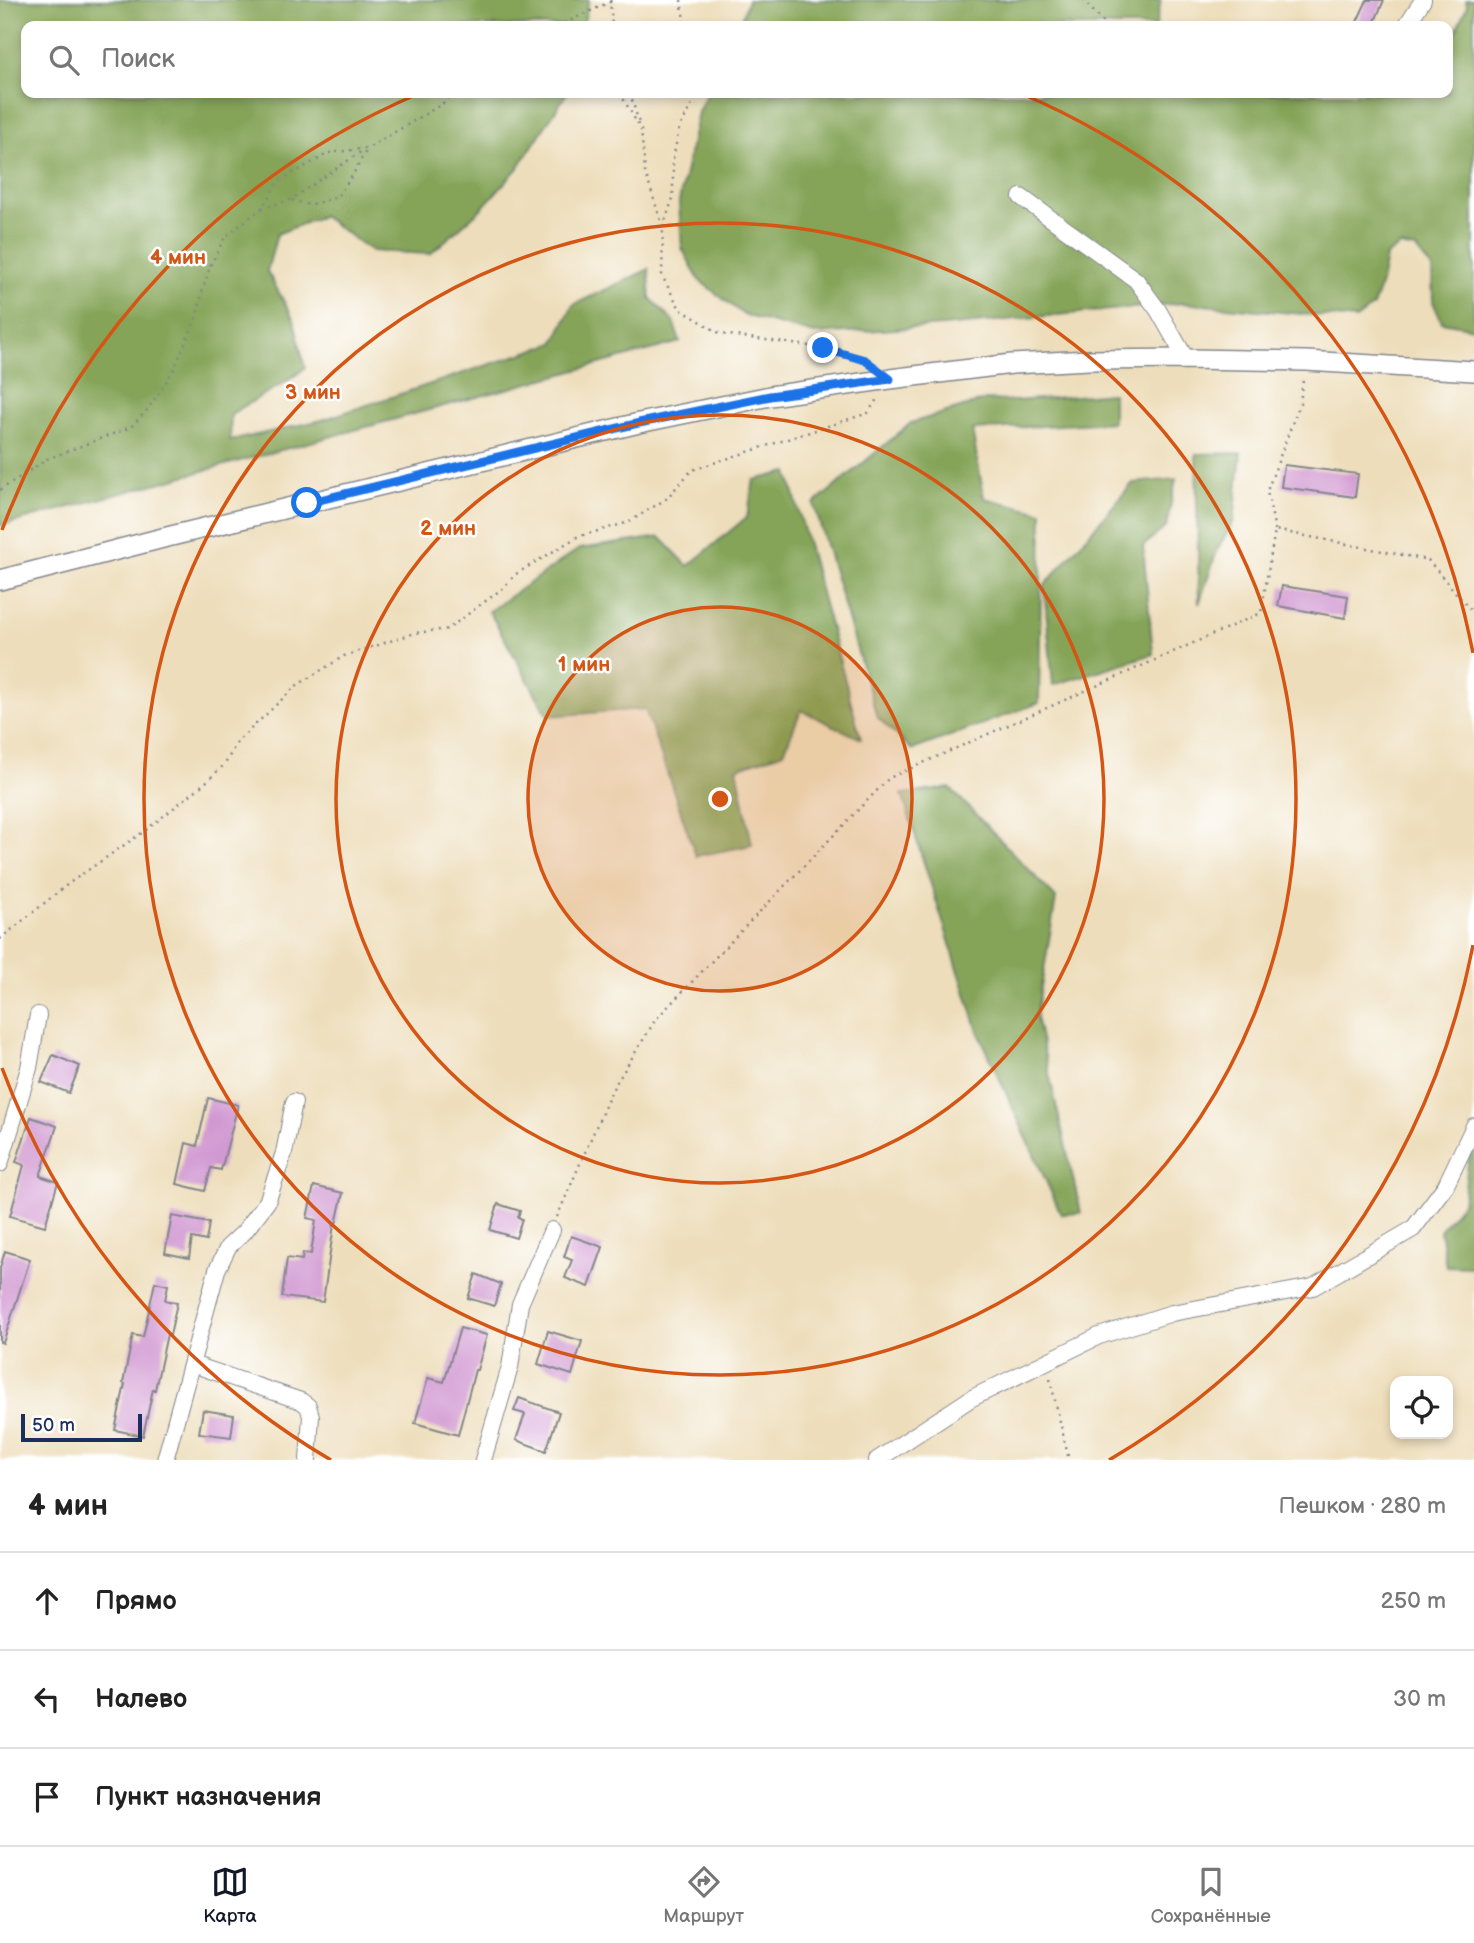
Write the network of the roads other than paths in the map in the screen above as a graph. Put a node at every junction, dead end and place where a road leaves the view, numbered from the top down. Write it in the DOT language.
graph roads {
  1 [pos="1423,0"];
  2 [pos="1409,21"];
  3 [pos="1021,197"];
  4 [pos="1186,359"];
  5 [pos="1474,372"];
  6 [pos="0,580"];
  7 [pos="38,1015"];
  8 [pos="294,1102"];
  9 [pos="1474,1126"];
  10 [pos="0,1164"];
  11 [pos="552,1230"];
  12 [pos="192,1364"];
  13 [pos="166,1460"];
  14 [pos="308,1460"];
  15 [pos="483,1460"];
  16 [pos="877,1460"];
  1 -- 2 [label="street"];
  3 -- 4 [label="street"];
  4 -- 5 [label="main road"];
  4 -- 6 [label="main road"];
  7 -- 10 [label="street"];
  8 -- 12 [label="street"];
  9 -- 16 [label="street"];
  11 -- 15 [label="street"];
  12 -- 13 [label="street"];
  12 -- 14 [label="street"];
}
